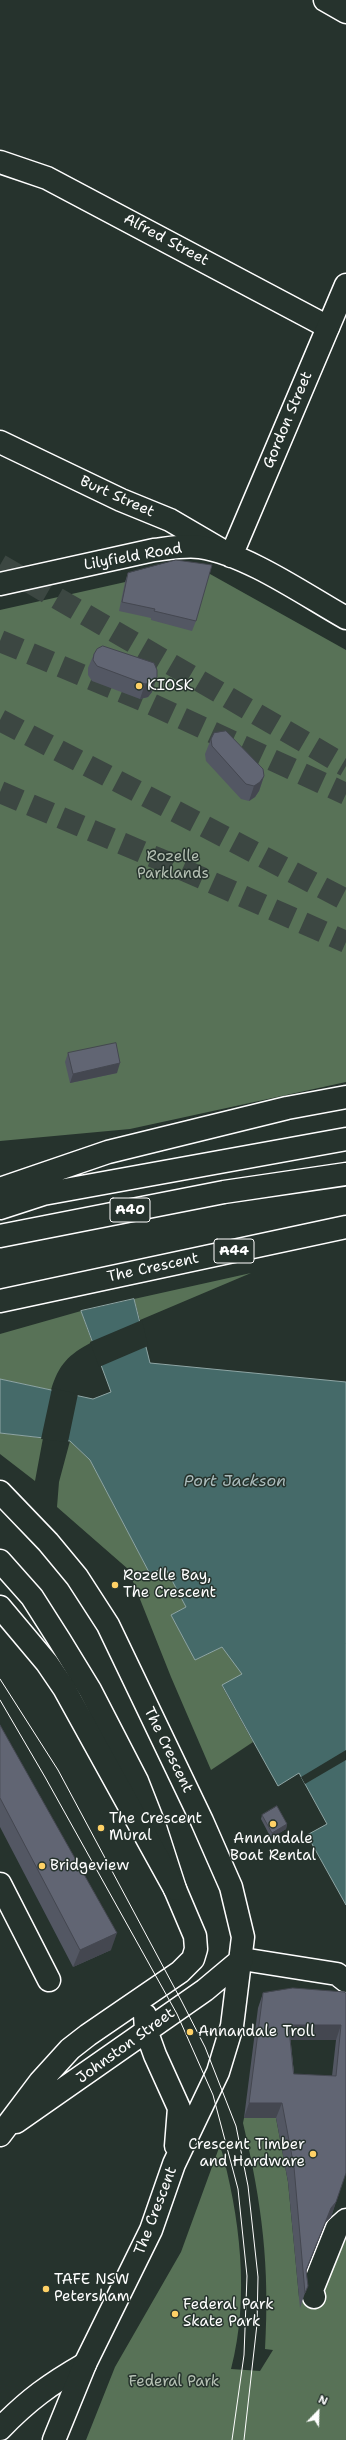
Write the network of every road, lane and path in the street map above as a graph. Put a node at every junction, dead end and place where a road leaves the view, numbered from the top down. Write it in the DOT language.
graph roads {
  1 [pos="325,0"];
  2 [pos="346,12"];
  3 [pos="0,162"];
  4 [pos="346,285"];
  5 [pos="328,327"];
  6 [pos="0,442"];
  7 [pos="231,556"];
  8 [pos="0,584"];
  9 [pos="346,618"];
  10 [pos="346,1098"];
  11 [pos="346,1139"];
  12 [pos="346,1174"];
  13 [pos="0,1189"];
  14 [pos="0,1208"];
  15 [pos="346,1227"];
  16 [pos="0,1236"];
  17 [pos="2,1302"];
  18 [pos="0,1492"];
  19 [pos="0,1561"];
  20 [pos="6,1614"];
  21 [pos="0,1884"];
  22 [pos="175,1889"];
  23 [pos="242,1959"];
  24 [pos="49,1980"];
  25 [pos="346,1981"];
  26 [pos="150,1993"];
  27 [pos="146,2030"];
  28 [pos="4,2131"];
  29 [pos="174,2164"];
  30 [pos="346,2220"];
  31 [pos="314,2297"];
  32 [pos="85,2364"];
  33 [pos="0,2429"];
  34 [pos="54,2440"];
  1 -- 2 [label="main road"];
  3 -- 5 [label="main road, Alfred Street"];
  4 -- 5 [label="main road, Gordon Street"];
  5 -- 7 [label="main road, Gordon Street"];
  6 -- 7 [label="main road, Burt Street"];
  7 -- 8 [label="main road, Lilyfield Road"];
  7 -- 9 [label="main road, Lilyfield Road"];
  10 -- 13 [label="main road"];
  11 -- 14 [label="main road"];
  12 -- 16 [label="main road, A40"];
  15 -- 17 [label="main road, The Crescent / A44"];
  18 -- 23 [label="main road, The Crescent"];
  19 -- 22 [label="main road"];
  20 -- 22 [label="main road"];
  21 -- 24 [label="main road"];
  22 -- 26 [label="main road, Johnston Street"];
  23 -- 25 [label="main road"];
  23 -- 26 [label="main road"];
  23 -- 27 [label="main road, Johnston Street"];
  23 -- 29 [label="main road, The Crescent"];
  26 -- 27 [label="main road"];
  26 -- 28 [label="main road, Johnston Street"];
  27 -- 28 [label="main road, Johnston Street"];
  27 -- 29 [label="main road"];
  29 -- 32 [label="main road, The Crescent"];
  30 -- 31 [label="main road"];
  32 -- 33 [label="main road"];
  32 -- 34 [label="main road, The Crescent"];
}
